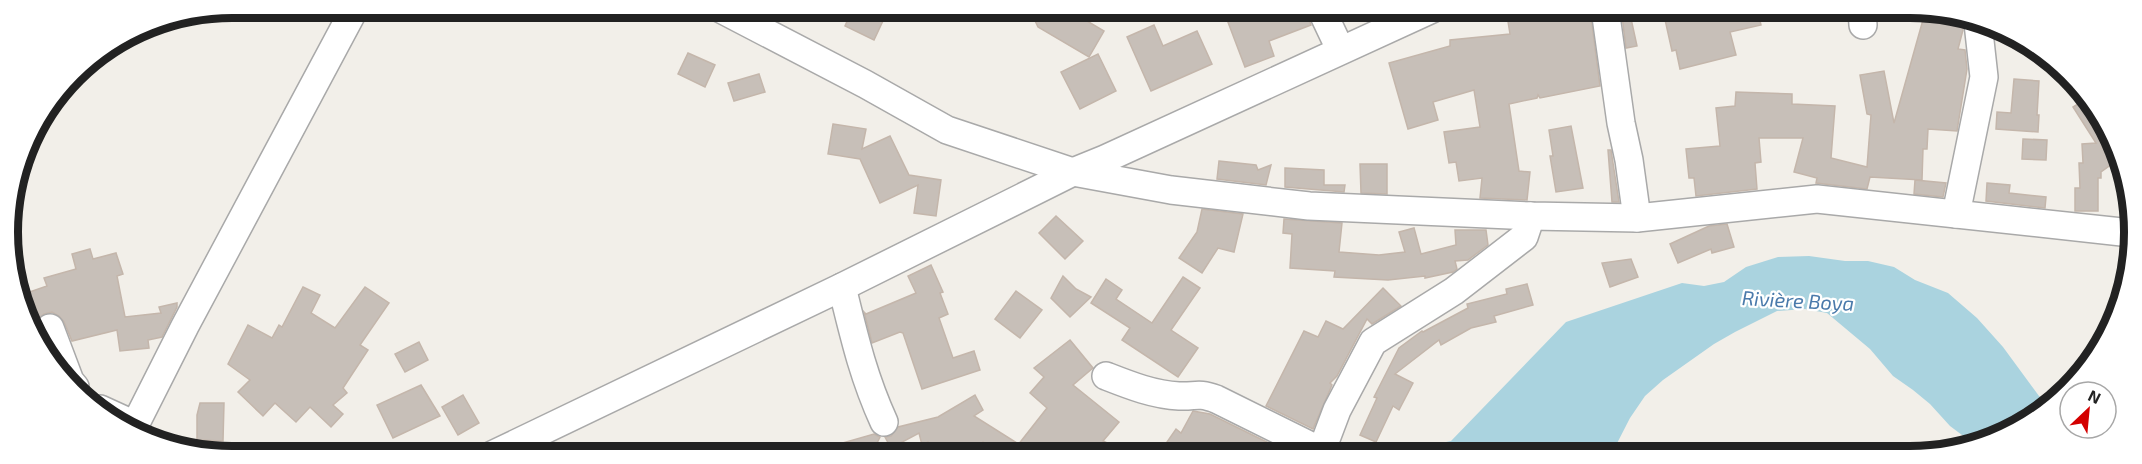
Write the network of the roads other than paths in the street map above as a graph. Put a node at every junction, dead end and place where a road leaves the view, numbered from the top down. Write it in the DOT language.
graph roads {
  1 [pos="350,18"];
  2 [pos="738,18"];
  3 [pos="1325,18"];
  4 [pos="1412,18"];
  5 [pos="1606,18"];
  6 [pos="1979,29"];
  7 [pos="1340,50"];
  8 [pos="1073,172"];
  9 [pos="1956,214"];
  10 [pos="1531,216"];
  11 [pos="1637,218"];
  12 [pos="2124,232"];
  13 [pos="842,287"];
  14 [pos="50,328"];
  15 [pos="64,364"];
  16 [pos="1106,376"];
  17 [pos="884,422"];
  18 [pos="136,424"];
  19 [pos="511,446"];
  20 [pos="1307,446"];
  21 [pos="1324,446"];
  1 -- 18 [label="street"];
  2 -- 8 [label="street"];
  3 -- 7 [label="street"];
  4 -- 7 [label="street"];
  5 -- 11 [label="street"];
  6 -- 9 [label="street"];
  7 -- 8 [label="street"];
  8 -- 10 [label="street"];
  8 -- 13 [label="street"];
  9 -- 11 [label="street"];
  9 -- 12 [label="street"];
  10 -- 11 [label="street"];
  10 -- 21 [label="street"];
  13 -- 17 [label="street"];
  13 -- 19 [label="street"];
  14 -- 15 [label="street"];
  16 -- 20 [label="street"];
}
